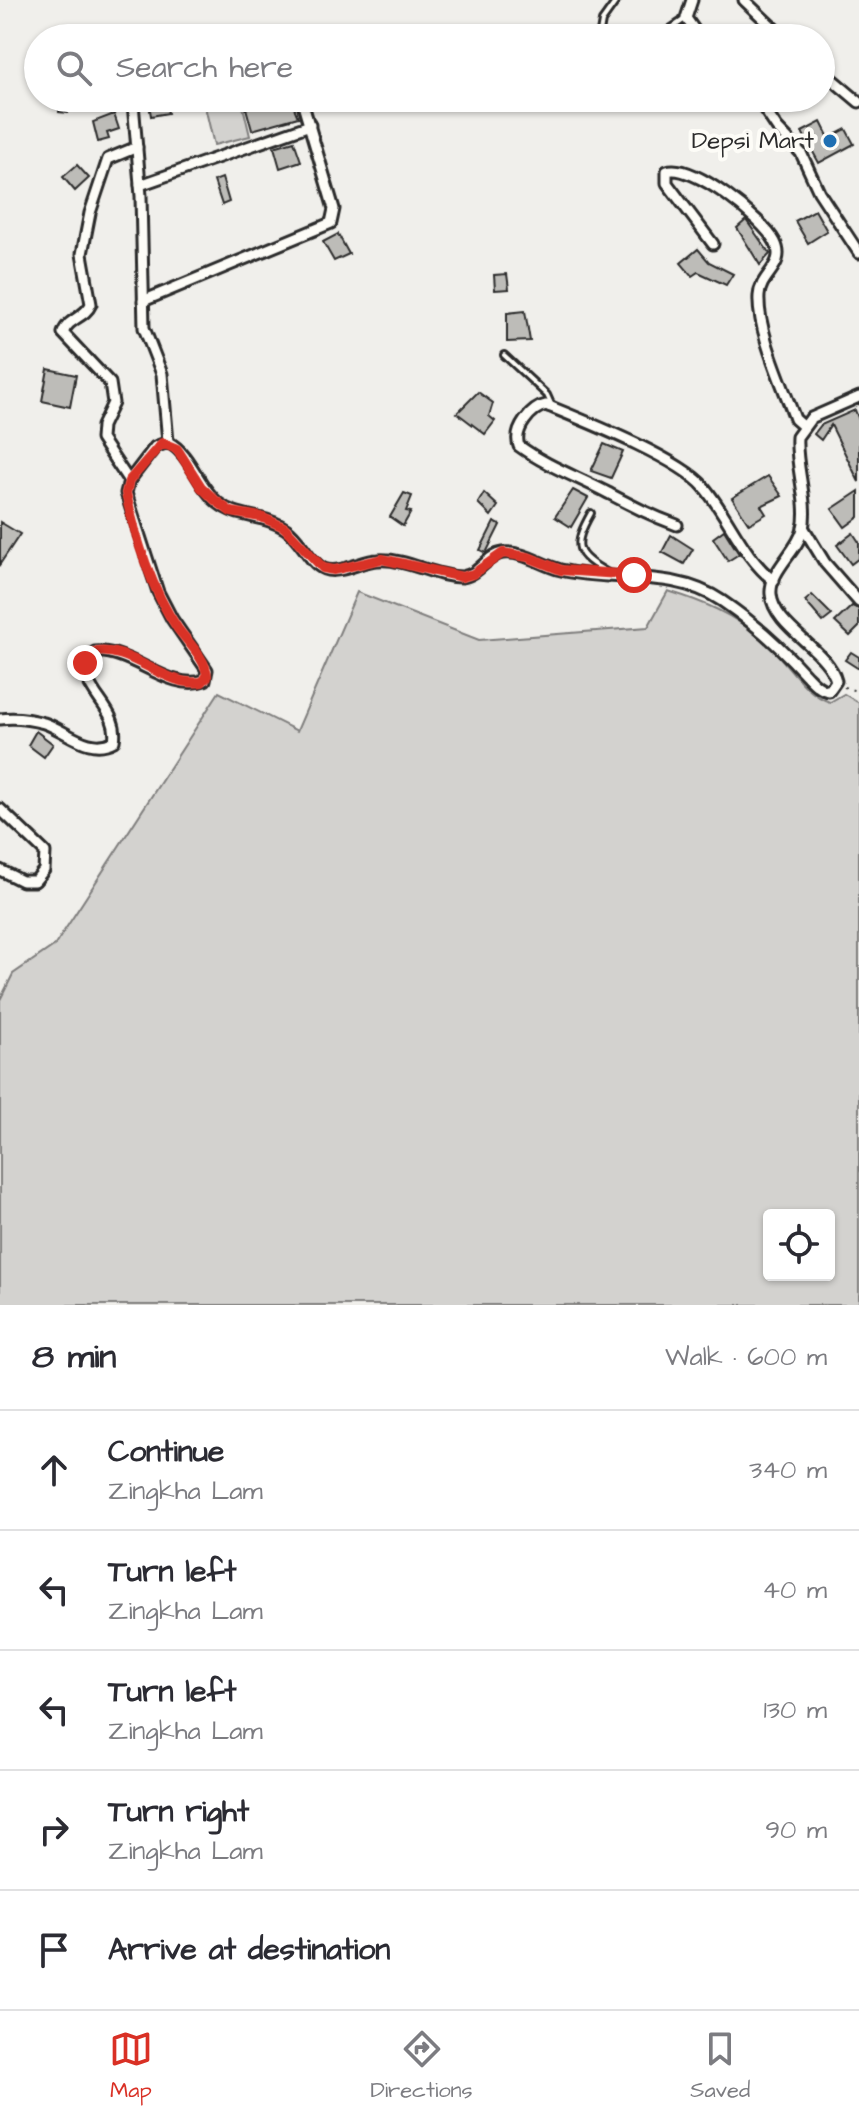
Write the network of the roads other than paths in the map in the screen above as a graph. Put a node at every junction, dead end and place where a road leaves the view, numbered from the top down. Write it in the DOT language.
graph roads {
  1 [pos="617,0"];
  2 [pos="692,0"];
  3 [pos="744,0"];
  4 [pos="686,18"];
  5 [pos="601,24"];
  6 [pos="677,24"];
  7 [pos="690,24"];
  8 [pos="769,24"];
  9 [pos="835,82"];
  10 [pos="859,102"];
  11 [pos="134,112"];
  12 [pos="306,112"];
  13 [pos="766,112"];
  14 [pos="310,125"];
  15 [pos="137,147"];
  16 [pos="140,185"];
  17 [pos="713,244"];
  18 [pos="859,253"];
  19 [pos="143,301"];
  20 [pos="504,355"];
  21 [pos="859,397"];
  22 [pos="553,408"];
  23 [pos="803,426"];
  24 [pos="168,442"];
  25 [pos="129,481"];
  26 [pos="591,513"];
  27 [pos="677,525"];
  28 [pos="803,527"];
  29 [pos="611,574"];
  30 [pos="774,581"];
  31 [pos="859,602"];
  32 [pos="0,719"];
  33 [pos="0,809"];
  34 [pos="0,870"];
  1 -- 5 [label="lane"];
  2 -- 4 [label="street"];
  3 -- 8 [label="street"];
  4 -- 6 [label="lane"];
  4 -- 7 [label="street"];
  9 -- 10 [label="street"];
  11 -- 15 [label="street"];
  12 -- 14 [label="street"];
  13 -- 18 [label="street"];
  14 -- 16 [label="street"];
  14 -- 19 [label="street"];
  15 -- 16 [label="street"];
  15 -- 25 [label="street"];
  16 -- 19 [label="street"];
  17 -- 23 [label="street"];
  19 -- 24 [label="street"];
  20 -- 22 [label="lane"];
  21 -- 23 [label="street"];
  22 -- 27 [label="street"];
  22 -- 30 [label="street"];
  23 -- 28 [label="street"];
  24 -- 25 [label="street"];
  24 -- 29 [label="street"];
  25 -- 32 [label="street"];
  26 -- 29 [label="lane"];
  28 -- 30 [label="street"];
  28 -- 31 [label="street"];
  29 -- 30 [label="street"];
  33 -- 34 [label="street"];
}
